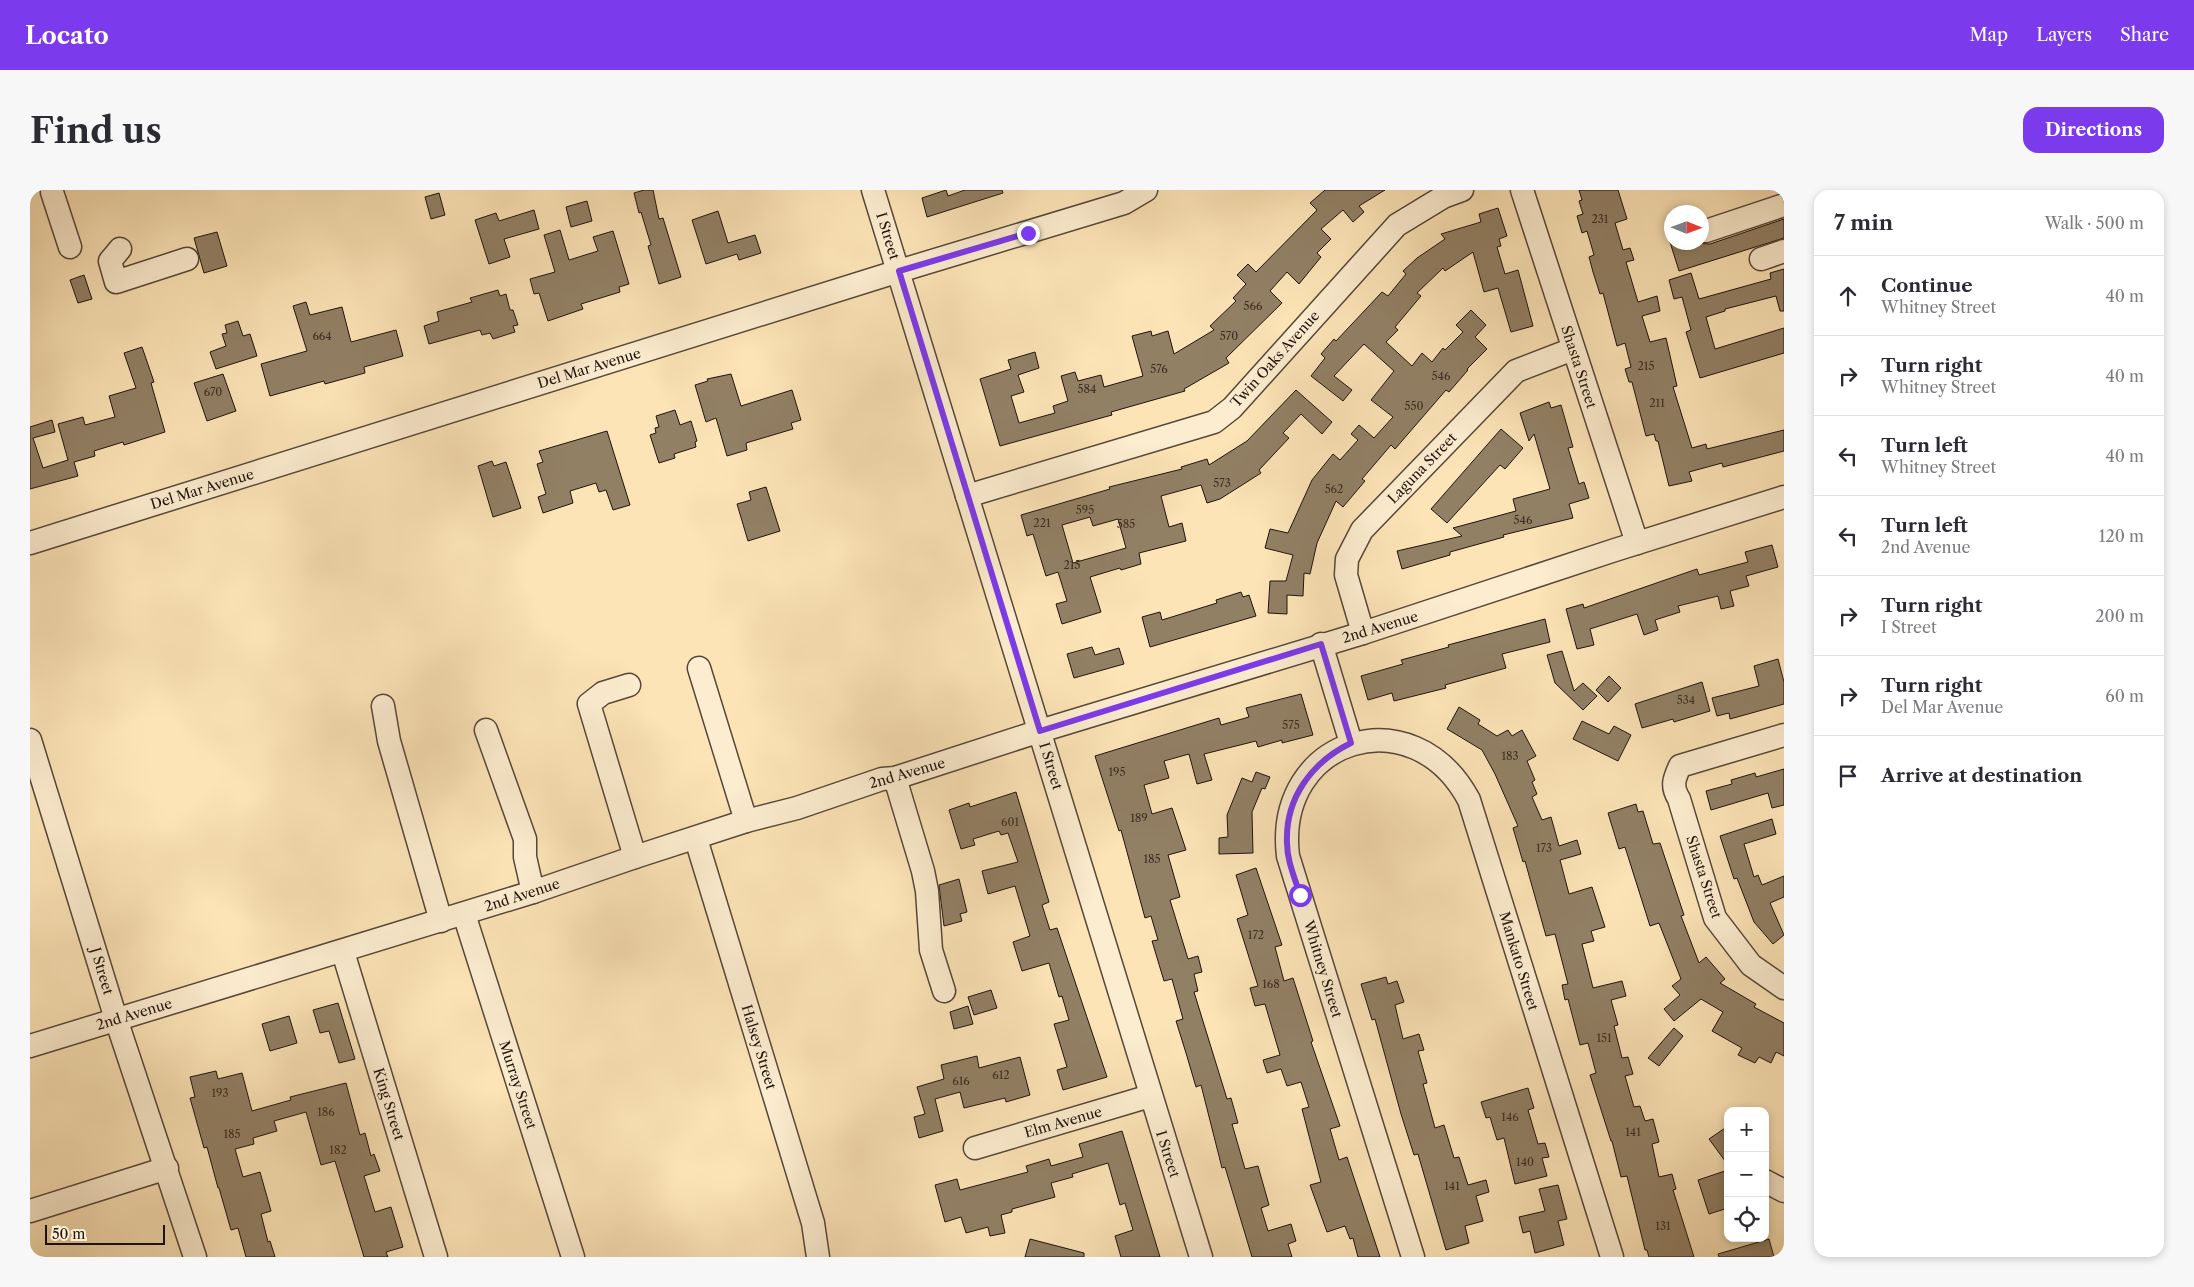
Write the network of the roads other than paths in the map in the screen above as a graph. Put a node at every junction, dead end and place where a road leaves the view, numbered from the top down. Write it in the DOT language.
graph roads {
  1 [pos="873,190"];
  2 [pos="1146,190"];
  3 [pos="1462,190"];
  4 [pos="1522,190"];
  5 [pos="52,192"];
  6 [pos="1122,196"];
  7 [pos="1784,205"];
  8 [pos="1709,230"];
  9 [pos="70,248"];
  10 [pos="120,249"];
  11 [pos="1784,251"];
  12 [pos="187,259"];
  13 [pos="1761,259"];
  14 [pos="899,271"];
  15 [pos="1573,349"];
  16 [pos="967,496"];
  17 [pos="1784,497"];
  18 [pos="30,543"];
  19 [pos="1637,543"];
  20 [pos="1363,633"];
  21 [pos="1321,644"];
  22 [pos="699,668"];
  23 [pos="629,685"];
  24 [pos="383,706"];
  25 [pos="486,730"];
  26 [pos="1040,731"];
  27 [pos="1784,735"];
  28 [pos="30,740"];
  29 [pos="1351,743"];
  30 [pos="895,778"];
  31 [pos="37,787"];
  32 [pos="746,821"];
  33 [pos="696,839"];
  34 [pos="635,857"];
  35 [pos="533,892"];
  36 [pos="464,914"];
  37 [pos="441,921"];
  38 [pos="343,952"];
  39 [pos="1784,988"];
  40 [pos="944,991"];
  41 [pos="116,1019"];
  42 [pos="30,1046"];
  43 [pos="1150,1096"];
  44 [pos="975,1148"];
  45 [pos="167,1168"];
  46 [pos="1769,1183"];
  47 [pos="1784,1191"];
  48 [pos="30,1210"];
  49 [pos="195,1257"];
  50 [pos="436,1257"];
  51 [pos="573,1257"];
  52 [pos="818,1257"];
  53 [pos="1201,1257"];
  54 [pos="1413,1257"];
  55 [pos="1612,1257"];
  1 -- 14 [label="street, I Street"];
  2 -- 6 [label="street, Del Mar Avenue"];
  3 -- 16 [label="street, Twin Oaks Avenue"];
  4 -- 15 [label="street, Shasta Street"];
  5 -- 9 [label="street"];
  6 -- 14 [label="street, Del Mar Avenue"];
  7 -- 8 [label="street"];
  10 -- 12 [label="street"];
  11 -- 13 [label="street"];
  14 -- 16 [label="street, I Street"];
  14 -- 18 [label="street, Del Mar Avenue"];
  15 -- 19 [label="street, Shasta Street"];
  15 -- 20 [label="street, Laguna Street"];
  16 -- 26 [label="street, I Street"];
  17 -- 19 [label="street, 2nd Avenue"];
  19 -- 20 [label="street, 2nd Avenue"];
  20 -- 21 [label="street, 2nd Avenue"];
  21 -- 26 [label="street, 2nd Avenue"];
  21 -- 29 [label="street"];
  22 -- 32 [label="street"];
  23 -- 34 [label="street"];
  24 -- 37 [label="street"];
  25 -- 35 [label="street"];
  26 -- 30 [label="street, 2nd Avenue"];
  26 -- 43 [label="street, I Street"];
  27 -- 39 [label="street, Shasta Street"];
  28 -- 31 [label="street, J Street"];
  29 -- 54 [label="street, Whitney Street"];
  29 -- 55 [label="street, Mankato Street"];
  30 -- 32 [label="street, 2nd Avenue"];
  30 -- 40 [label="street"];
  31 -- 41 [label="street, J Street"];
  32 -- 33 [label="street, 2nd Avenue"];
  33 -- 34 [label="street, 2nd Avenue"];
  33 -- 52 [label="street, Halsey Street"];
  34 -- 35 [label="street, 2nd Avenue"];
  35 -- 36 [label="street, 2nd Avenue"];
  36 -- 37 [label="street, 2nd Avenue"];
  36 -- 51 [label="street, Murray Street"];
  37 -- 38 [label="street, 2nd Avenue"];
  38 -- 41 [label="street, 2nd Avenue"];
  38 -- 50 [label="street, King Street"];
  41 -- 42 [label="street, 2nd Avenue"];
  41 -- 45 [label="street, J Street"];
  43 -- 44 [label="street, Elm Avenue"];
  43 -- 53 [label="street, I Street"];
  45 -- 48 [label="street"];
  45 -- 49 [label="street, J Street"];
  46 -- 47 [label="street"];
}
